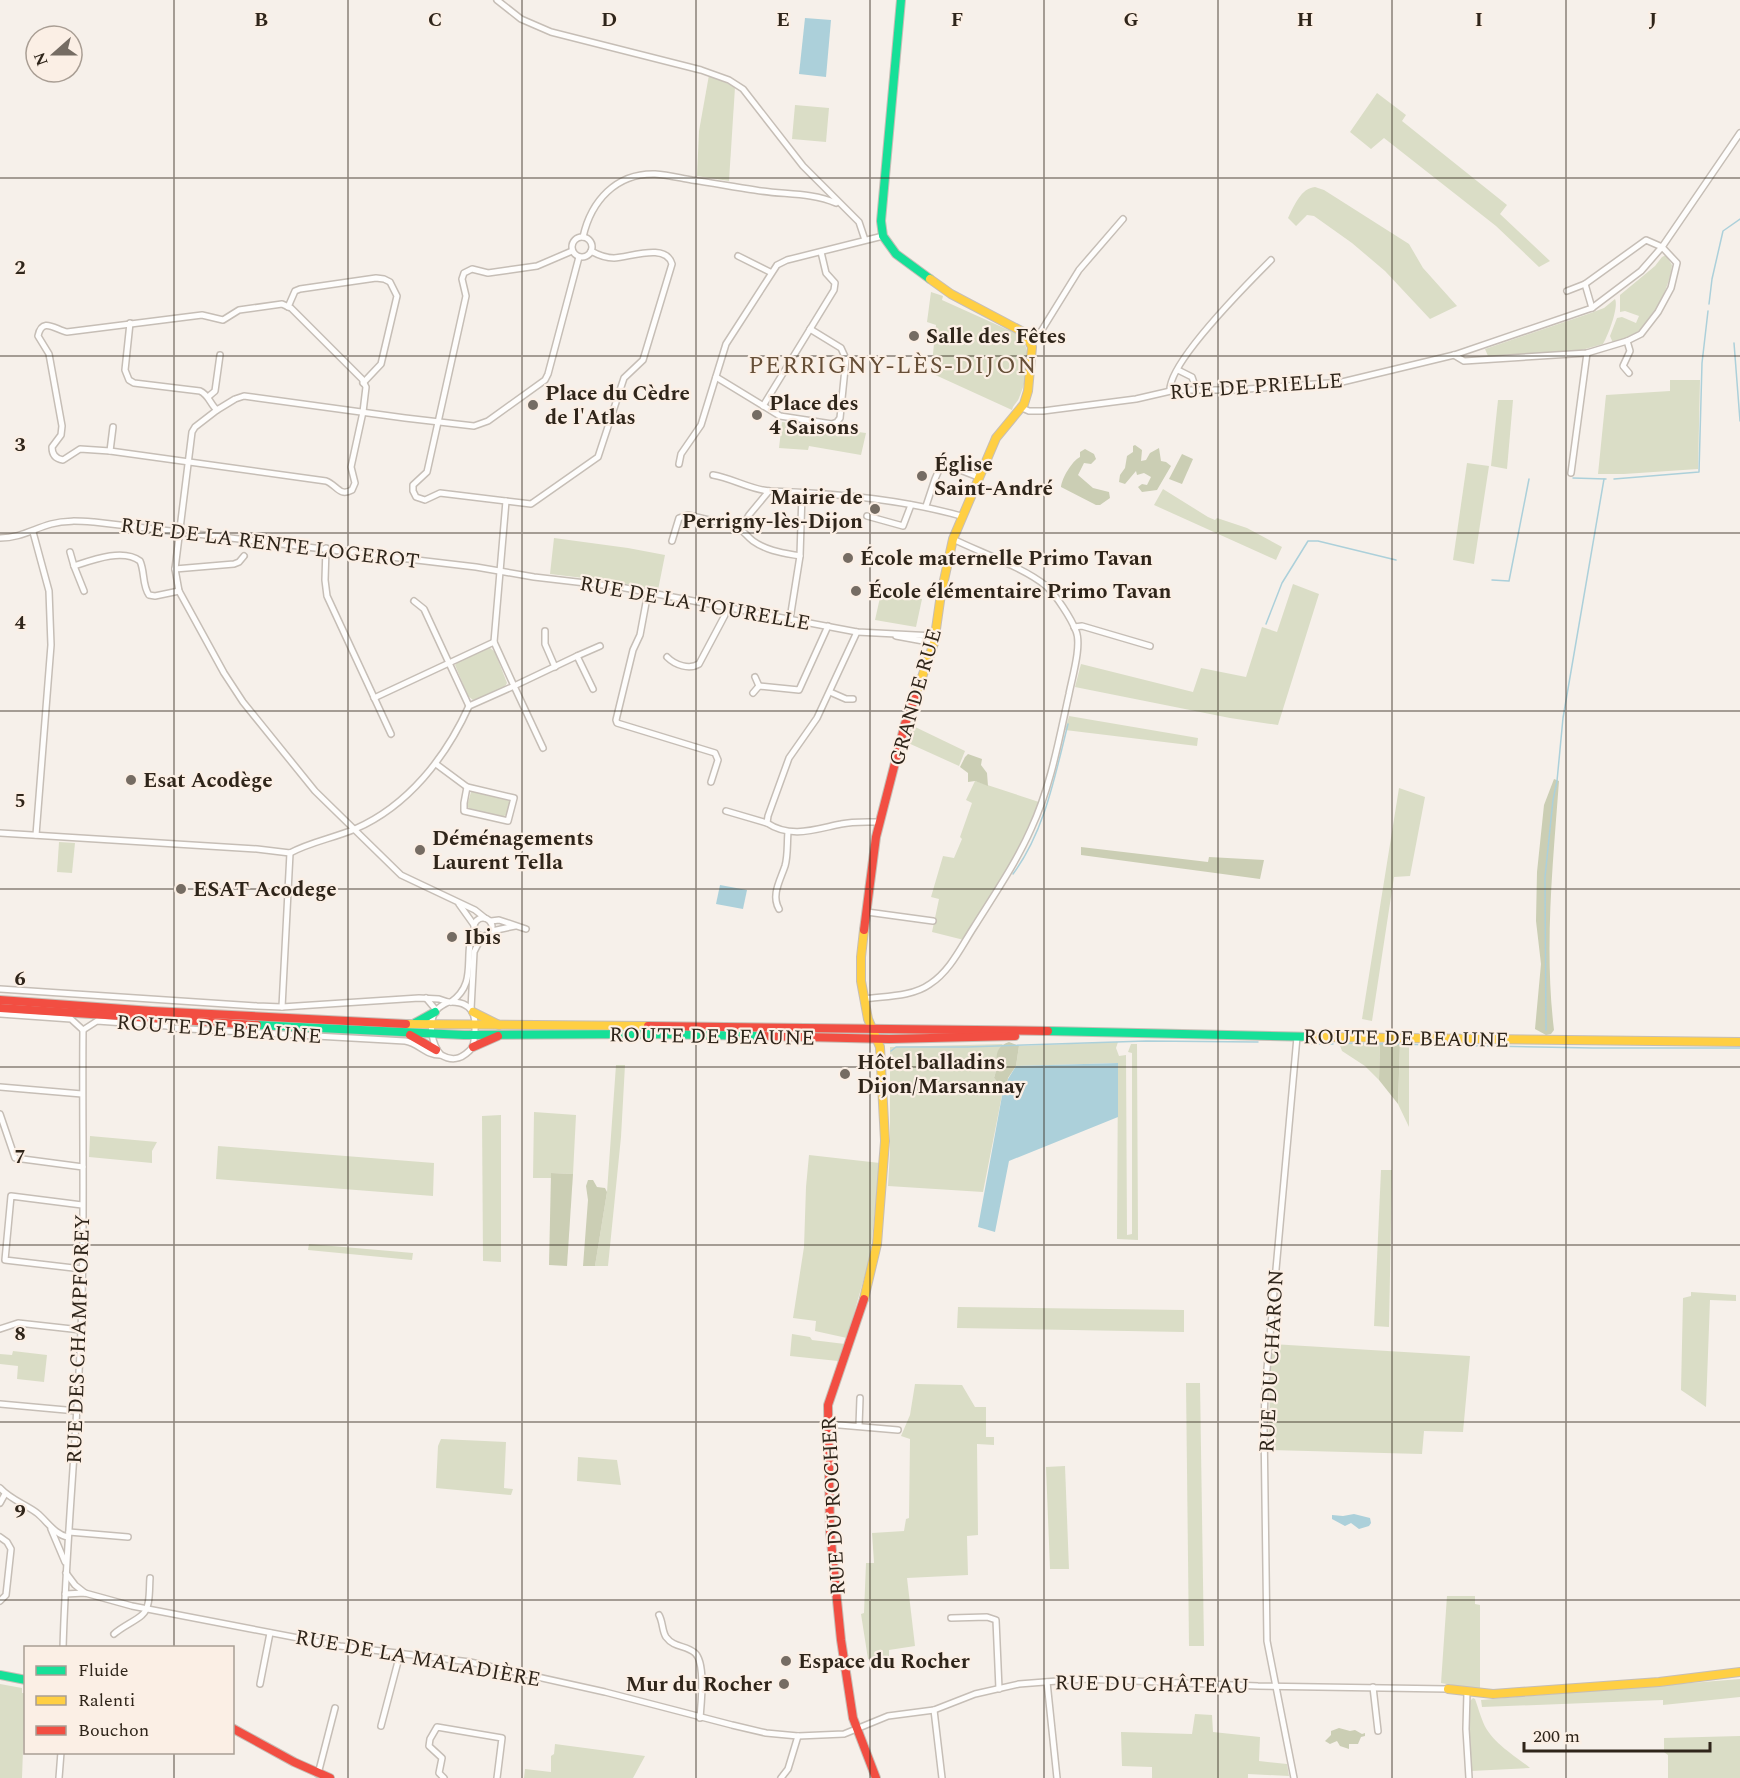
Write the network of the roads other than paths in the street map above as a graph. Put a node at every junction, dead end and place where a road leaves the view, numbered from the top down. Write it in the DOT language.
graph roads {
  1 [pos="497,0"];
  2 [pos="901,0"];
  3 [pos="1740,133"];
  4 [pos="841,205"];
  5 [pos="1123,219"];
  6 [pos="883,236"];
  7 [pos="584,237"];
  8 [pos="865,240"];
  9 [pos="1662,247"];
  10 [pos="572,251"];
  11 [pos="591,251"];
  12 [pos="821,252"];
  13 [pos="738,256"];
  14 [pos="579,257"];
  15 [pos="1270,260"];
  16 [pos="771,272"];
  17 [pos="1585,284"];
  18 [pos="1567,291"];
  19 [pos="288,307"];
  20 [pos="1592,308"];
  21 [pos="130,323"];
  22 [pos="810,329"];
  23 [pos="1030,340"];
  24 [pos="1627,341"];
  25 [pos="1587,353"];
  26 [pos="220,355"];
  27 [pos="1454,356"];
  28 [pos="1178,370"];
  29 [pos="1629,373"];
  30 [pos="716,377"];
  31 [pos="363,383"];
  32 [pos="1196,389"];
  33 [pos="1170,390"];
  34 [pos="208,397"];
  35 [pos="763,406"];
  36 [pos="1022,408"];
  37 [pos="217,410"];
  38 [pos="363,412"];
  39 [pos="438,421"];
  40 [pos="113,427"];
  41 [pos="110,451"];
  42 [pos="187,462"];
  43 [pos="679,464"];
  44 [pos="1571,473"];
  45 [pos="713,475"];
  46 [pos="978,477"];
  47 [pos="769,491"];
  48 [pos="802,493"];
  49 [pos="507,501"];
  50 [pos="911,505"];
  51 [pos="926,506"];
  52 [pos="867,516"];
  53 [pos="961,516"];
  54 [pos="741,529"];
  55 [pos="33,532"];
  56 [pos="179,532"];
  57 [pos="0,538"];
  58 [pos="953,539"];
  59 [pos="672,541"];
  60 [pos="326,548"];
  61 [pos="70,552"];
  62 [pos="244,556"];
  63 [pos="800,556"];
  64 [pos="74,566"];
  65 [pos="175,569"];
  66 [pos="499,571"];
  67 [pos="84,591"];
  68 [pos="179,591"];
  69 [pos="648,592"];
  70 [pos="414,601"];
  71 [pos="726,608"];
  72 [pos="790,619"];
  73 [pos="828,626"];
  74 [pos="1074,627"];
  75 [pos="545,632"];
  76 [pos="857,632"];
  77 [pos="934,640"];
  78 [pos="494,642"];
  79 [pos="600,646"];
  80 [pos="1150,646"];
  81 [pos="577,656"];
  82 [pos="667,657"];
  83 [pos="449,663"];
  84 [pos="555,667"];
  85 [pos="755,677"];
  86 [pos="514,686"];
  87 [pos="759,686"];
  88 [pos="593,689"];
  89 [pos="830,692"];
  90 [pos="753,693"];
  91 [pos="374,698"];
  92 [pos="853,699"];
  93 [pos="470,706"];
  94 [pos="391,734"];
  95 [pos="543,748"];
  96 [pos="436,764"];
  97 [pos="711,782"];
  98 [pos="467,787"];
  99 [pos="726,811"];
  100 [pos="880,822"];
  101 [pos="767,823"];
  102 [pos="353,830"];
  103 [pos="788,832"];
  104 [pos="0,833"];
  105 [pos="36,835"];
  106 [pos="290,853"];
  107 [pos="458,903"];
  108 [pos="779,909"];
  109 [pos="867,912"];
  110 [pos="488,920"];
  111 [pos="933,921"];
  112 [pos="517,926"];
  113 [pos="474,928"];
  114 [pos="526,929"];
  115 [pos="492,931"];
  116 [pos="485,937"];
  117 [pos="0,989"];
  118 [pos="426,998"];
  119 [pos="864,999"];
  120 [pos="0,1000"];
  121 [pos="449,1002"];
  122 [pos="282,1006"];
  123 [pos="0,1008"];
  124 [pos="436,1011"];
  125 [pos="472,1011"];
  126 [pos="0,1014"];
  127 [pos="413,1024"];
  128 [pos="872,1029"];
  129 [pos="83,1030"];
  130 [pos="432,1030"];
  131 [pos="476,1030"];
  132 [pos="502,1030"];
  133 [pos="404,1032"];
  134 [pos="1072,1032"];
  135 [pos="1297,1036"];
  136 [pos="876,1039"];
  137 [pos="1740,1042"];
  138 [pos="473,1047"];
  139 [pos="439,1052"];
  140 [pos="0,1088"];
  141 [pos="82,1094"];
  142 [pos="0,1114"];
  143 [pos="3,1130"];
  144 [pos="83,1167"];
  145 [pos="82,1205"];
  146 [pos="3,1260"];
  147 [pos="82,1269"];
  148 [pos="0,1329"];
  149 [pos="81,1330"];
  150 [pos="861,1398"];
  151 [pos="0,1404"];
  152 [pos="77,1411"];
  153 [pos="828,1424"];
  154 [pos="859,1426"];
  155 [pos="898,1430"];
  156 [pos="0,1488"];
  157 [pos="5,1494"];
  158 [pos="0,1503"];
  159 [pos="49,1524"];
  160 [pos="0,1537"];
  161 [pos="128,1537"];
  162 [pos="68,1538"];
  163 [pos="59,1546"];
  164 [pos="66,1563"];
  165 [pos="66,1572"];
  166 [pos="150,1578"];
  167 [pos="75,1585"];
  168 [pos="65,1591"];
  169 [pos="85,1593"];
  170 [pos="0,1601"];
  171 [pos="147,1608"];
  172 [pos="659,1615"];
  173 [pos="951,1618"];
  174 [pos="270,1633"];
  175 [pos="114,1634"];
  176 [pos="63,1646"];
  177 [pos="400,1654"];
  178 [pos="1740,1672"];
  179 [pos="0,1675"];
  180 [pos="24,1680"];
  181 [pos="1047,1682"];
  182 [pos="260,1684"];
  183 [pos="1275,1686"];
  184 [pos="1373,1687"];
  185 [pos="999,1689"];
  186 [pos="1448,1689"];
  187 [pos="1467,1692"];
  188 [pos="334,1708"];
  189 [pos="934,1710"];
  190 [pos="700,1718"];
  191 [pos="381,1726"];
  192 [pos="856,1728"];
  193 [pos="234,1729"];
  194 [pos="1378,1731"];
  195 [pos="798,1736"];
  196 [pos="61,1754"];
  197 [pos="318,1774"];
  198 [pos="59,1778"];
  199 [pos="330,1778"];
  200 [pos="444,1778"];
  201 [pos="497,1778"];
  202 [pos="781,1778"];
  203 [pos="876,1778"];
  204 [pos="942,1778"];
  205 [pos="1057,1778"];
  206 [pos="1294,1778"];
  207 [pos="1469,1778"];
  1 -- 4 [label="street"];
  2 -- 6 [label="main road"];
  3 -- 9 [label="street"];
  4 -- 7 [label="street"];
  4 -- 8 [label="street"];
  5 -- 23 [label="street"];
  6 -- 8 [label="street"];
  6 -- 23 [label="main road"];
  7 -- 10 [label="street"];
  7 -- 11 [label="street"];
  8 -- 12 [label="street"];
  9 -- 17 [label="street"];
  9 -- 20 [label="street"];
  9 -- 24 [label="street"];
  10 -- 14 [label="street"];
  10 -- 39 [label="street"];
  11 -- 14 [label="street"];
  11 -- 49 [label="street"];
  12 -- 16 [label="street"];
  12 -- 22 [label="street"];
  13 -- 16 [label="street"];
  14 -- 39 [label="street"];
  15 -- 28 [label="street"];
  16 -- 30 [label="street"];
  17 -- 18 [label="street"];
  17 -- 20 [label="street"];
  19 -- 21 [label="street"];
  19 -- 31 [label="street"];
  19 -- 31 [label="street"];
  20 -- 27 [label="street"];
  21 -- 34 [label="street"];
  21 -- 41 [label="street"];
  22 -- 35 [label="street"];
  22 -- 35 [label="street"];
  23 -- 36 [label="main road, GRANDE RUE"];
  24 -- 25 [label="street"];
  24 -- 29 [label="street"];
  25 -- 27 [label="street"];
  25 -- 44 [label="street"];
  26 -- 34 [label="street"];
  27 -- 32 [label="street, RUE DE PRIELLE"];
  28 -- 32 [label="street"];
  28 -- 33 [label="street"];
  30 -- 35 [label="street"];
  30 -- 43 [label="street"];
  31 -- 38 [label="street"];
  32 -- 33 [label="street, RUE DE PRIELLE"];
  33 -- 36 [label="street, RUE DE PRIELLE"];
  34 -- 37 [label="street"];
  36 -- 46 [label="main road, GRANDE RUE"];
  37 -- 38 [label="street"];
  37 -- 42 [label="street"];
  38 -- 39 [label="street"];
  38 -- 42 [label="street"];
  39 -- 49 [label="street"];
  40 -- 41 [label="street"];
  41 -- 42 [label="street"];
  42 -- 56 [label="street"];
  45 -- 47 [label="street"];
  46 -- 51 [label="street"];
  46 -- 53 [label="main road, GRANDE RUE"];
  47 -- 48 [label="street"];
  47 -- 54 [label="street"];
  48 -- 50 [label="street"];
  48 -- 63 [label="street"];
  49 -- 66 [label="street"];
  50 -- 51 [label="street"];
  50 -- 52 [label="street"];
  51 -- 53 [label="street"];
  53 -- 58 [label="main road, GRANDE RUE"];
  54 -- 59 [label="street"];
  54 -- 63 [label="street"];
  55 -- 56 [label="street, RUE DE LA RENTE LOGEROT"];
  55 -- 57 [label="street, RUE DE LA RENTE LOGEROT"];
  55 -- 105 [label="street"];
  56 -- 60 [label="street, RUE DE LA RENTE LOGEROT"];
  56 -- 65 [label="street"];
  58 -- 74 [label="street"];
  58 -- 77 [label="main road, GRANDE RUE"];
  60 -- 66 [label="street, RUE DE LA RENTE LOGEROT"];
  60 -- 91 [label="street"];
  61 -- 64 [label="street"];
  62 -- 65 [label="street"];
  63 -- 72 [label="street"];
  64 -- 67 [label="street"];
  64 -- 68 [label="street"];
  65 -- 68 [label="street"];
  66 -- 69 [label="street, RUE DE LA TOURELLE"];
  66 -- 78 [label="street"];
  68 -- 102 [label="street"];
  69 -- 71 [label="street, RUE DE LA TOURELLE"];
  69 -- 97 [label="street"];
  70 -- 83 [label="street"];
  71 -- 72 [label="street, RUE DE LA TOURELLE"];
  71 -- 82 [label="street"];
  72 -- 73 [label="street, RUE DE LA TOURELLE"];
  73 -- 76 [label="street, RUE DE LA TOURELLE"];
  73 -- 87 [label="street"];
  74 -- 80 [label="street"];
  74 -- 119 [label="street"];
  75 -- 84 [label="street"];
  76 -- 77 [label="street, RUE DE LA TOURELLE"];
  76 -- 89 [label="street"];
  77 -- 100 [label="main road, GRANDE RUE"];
  78 -- 83 [label="street"];
  78 -- 86 [label="street"];
  79 -- 81 [label="street"];
  81 -- 84 [label="street"];
  81 -- 88 [label="street"];
  83 -- 91 [label="street"];
  83 -- 93 [label="street"];
  84 -- 86 [label="street"];
  85 -- 87 [label="street"];
  86 -- 93 [label="street"];
  86 -- 95 [label="street"];
  87 -- 90 [label="street"];
  89 -- 92 [label="street"];
  89 -- 101 [label="street"];
  91 -- 94 [label="street"];
  93 -- 96 [label="street"];
  96 -- 98 [label="street"];
  96 -- 102 [label="street"];
  98 -- 98 [label="street"];
  99 -- 101 [label="street"];
  100 -- 103 [label="street"];
  100 -- 109 [label="main road, GRANDE RUE"];
  101 -- 103 [label="street"];
  102 -- 106 [label="street"];
  102 -- 107 [label="street"];
  103 -- 108 [label="street"];
  104 -- 105 [label="street"];
  105 -- 106 [label="street"];
  106 -- 122 [label="street"];
  107 -- 110 [label="street"];
  107 -- 113 [label="street"];
  109 -- 111 [label="street"];
  109 -- 119 [label="main road, GRANDE RUE"];
  110 -- 112 [label="street"];
  110 -- 113 [label="street"];
  110 -- 115 [label="street"];
  112 -- 114 [label="street"];
  112 -- 115 [label="street"];
  113 -- 116 [label="street"];
  113 -- 121 [label="street"];
  115 -- 116 [label="street"];
  116 -- 125 [label="street"];
  117 -- 122 [label="street"];
  118 -- 121 [label="street"];
  118 -- 122 [label="street"];
  118 -- 124 [label="street"];
  119 -- 128 [label="main road, GRANDE RUE"];
  120 -- 127 [label="main road, ROUTE DE BEAUNE"];
  121 -- 124 [label="street"];
  121 -- 125 [label="street"];
  123 -- 133 [label="main road, ROUTE DE BEAUNE"];
  124 -- 127 [label="main road"];
  124 -- 130 [label="street"];
  125 -- 131 [label="street"];
  125 -- 132 [label="main road"];
  126 -- 129 [label="street"];
  127 -- 130 [label="main road, ROUTE DE BEAUNE"];
  128 -- 132 [label="main road, ROUTE DE BEAUNE"];
  128 -- 134 [label="main road, ROUTE DE BEAUNE"];
  128 -- 136 [label="main road, RUE DU ROCHER"];
  129 -- 139 [label="street, ROUTE DE BEAUNE"];
  129 -- 141 [label="street, RUE DES CHAMPFOREY"];
  130 -- 131 [label="main road, ROUTE DE BEAUNE"];
  130 -- 133 [label="main road, ROUTE DE BEAUNE"];
  130 -- 139 [label="street"];
  131 -- 132 [label="main road, ROUTE DE BEAUNE"];
  131 -- 138 [label="street"];
  132 -- 136 [label="main road, ROUTE DE BEAUNE"];
  132 -- 138 [label="main road"];
  133 -- 139 [label="main road"];
  134 -- 135 [label="main road, ROUTE DE BEAUNE"];
  134 -- 136 [label="main road, ROUTE DE BEAUNE"];
  135 -- 137 [label="main road, ROUTE DE BEAUNE"];
  135 -- 183 [label="street, RUE DU CHARON"];
  136 -- 153 [label="main road, RUE DU ROCHER"];
  138 -- 139 [label="street, ROUTE DE BEAUNE"];
  140 -- 141 [label="street"];
  141 -- 144 [label="street, RUE DES CHAMPFOREY"];
  142 -- 143 [label="street"];
  143 -- 144 [label="street"];
  144 -- 145 [label="street, RUE DES CHAMPFOREY"];
  145 -- 146 [label="street"];
  145 -- 147 [label="street, RUE DES CHAMPFOREY"];
  146 -- 147 [label="street"];
  147 -- 149 [label="street, RUE DES CHAMPFOREY"];
  148 -- 149 [label="street"];
  149 -- 152 [label="street, RUE DES CHAMPFOREY"];
  150 -- 154 [label="street"];
  151 -- 152 [label="street"];
  152 -- 162 [label="street, RUE DES CHAMPFOREY"];
  153 -- 154 [label="street"];
  153 -- 192 [label="main road, RUE DU ROCHER"];
  154 -- 155 [label="street"];
  156 -- 157 [label="street"];
  157 -- 158 [label="street"];
  157 -- 159 [label="street"];
  159 -- 162 [label="street"];
  159 -- 163 [label="street"];
  160 -- 170 [label="street"];
  161 -- 162 [label="street"];
  162 -- 163 [label="street"];
  162 -- 164 [label="street, RUE DES CHAMPFOREY"];
  163 -- 164 [label="street"];
  164 -- 165 [label="street, RUE DES CHAMPFOREY"];
  165 -- 167 [label="street, RUE DE LA MALADIÈRE"];
  165 -- 168 [label="street, RUE DES CHAMPFOREY"];
  166 -- 171 [label="street"];
  167 -- 168 [label="street"];
  167 -- 169 [label="street, RUE DE LA MALADIÈRE"];
  168 -- 169 [label="street, RUE DE LA MALADIÈRE"];
  168 -- 176 [label="street, RUE DES CHAMPFOREY"];
  169 -- 171 [label="street, RUE DE LA MALADIÈRE"];
  171 -- 174 [label="street, RUE DE LA MALADIÈRE"];
  171 -- 175 [label="street"];
  172 -- 190 [label="street"];
  173 -- 185 [label="street"];
  174 -- 177 [label="street, RUE DE LA MALADIÈRE"];
  174 -- 182 [label="street"];
  177 -- 190 [label="street, RUE DE LA MALADIÈRE"];
  177 -- 191 [label="street"];
  178 -- 187 [label="main road"];
  179 -- 180 [label="main road"];
  181 -- 183 [label="street, RUE DU CHÂTEAU"];
  181 -- 185 [label="street, RUE DU CHÂTEAU"];
  181 -- 205 [label="street"];
  183 -- 184 [label="street, RUE DU CHÂTEAU"];
  183 -- 206 [label="street, RUE DU CHARON"];
  184 -- 186 [label="street, RUE DU CHÂTEAU"];
  184 -- 194 [label="street"];
  185 -- 189 [label="street, RUE DU CHÂTEAU"];
  186 -- 187 [label="main road"];
  187 -- 207 [label="street"];
  188 -- 197 [label="street"];
  189 -- 192 [label="street, RUE DU CHÂTEAU"];
  189 -- 204 [label="street"];
  190 -- 195 [label="street, RUE DE LA MALADIÈRE"];
  192 -- 195 [label="street, RUE DE LA MALADIÈRE"];
  192 -- 203 [label="main road, RUE DU ROCHER"];
  193 -- 197 [label="main road"];
  195 -- 202 [label="street"];
  196 -- 198 [label="street"];
  197 -- 199 [label="main road"];
  200 -- 201 [label="street"];
}
